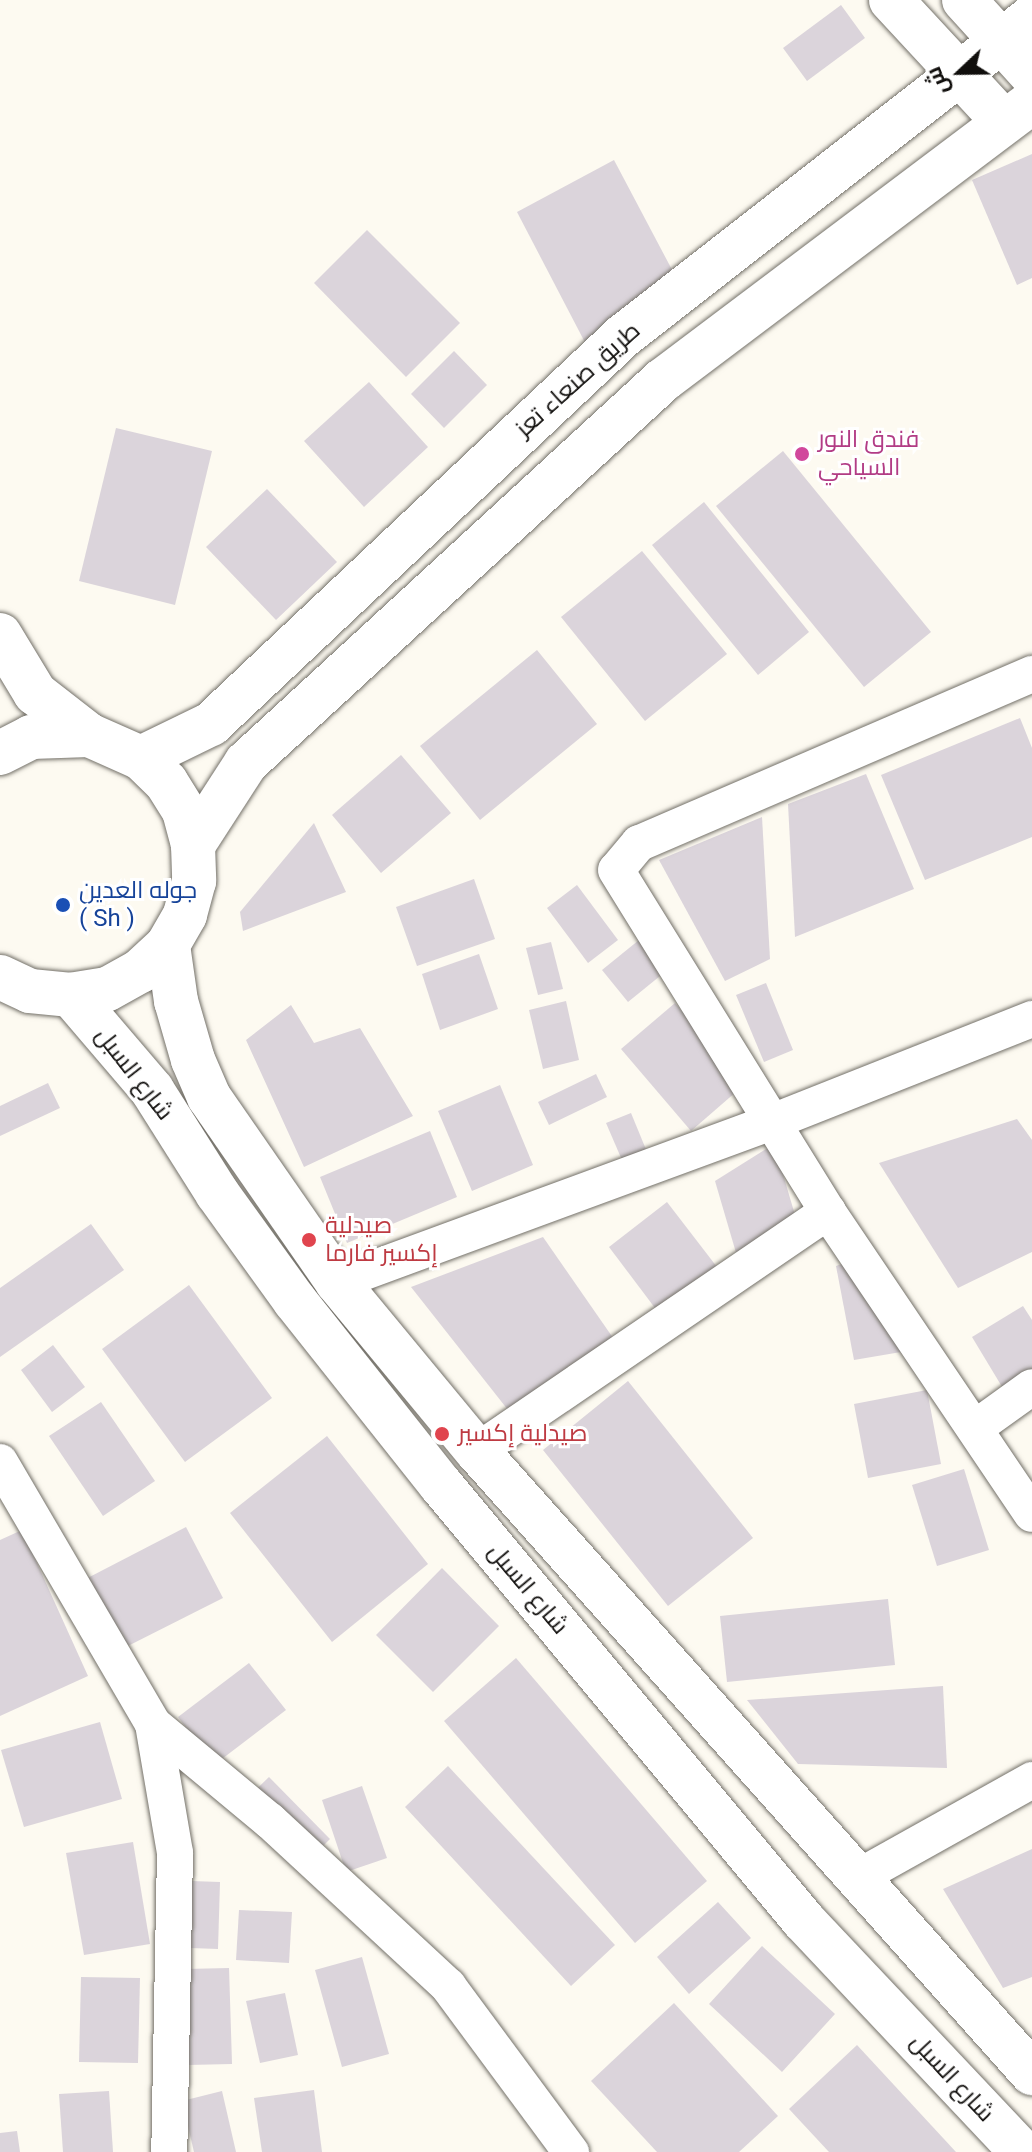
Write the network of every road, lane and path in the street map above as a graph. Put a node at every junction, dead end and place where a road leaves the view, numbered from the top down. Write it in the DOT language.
graph roads {
  1 [pos="891,0"];
  2 [pos="964,0"];
  3 [pos="1016,29"];
  4 [pos="957,75"];
  5 [pos="1032,75"];
  6 [pos="1018,112"];
  7 [pos="0,635"];
  8 [pos="1032,674"];
  9 [pos="89,735"];
  10 [pos="0,753"];
  11 [pos="141,758"];
  12 [pos="193,845"];
  13 [pos="168,945"];
  14 [pos="0,977"];
  15 [pos="71,995"];
  16 [pos="1032,1019"];
  17 [pos="772,1122"];
  18 [pos="828,1212"];
  19 [pos="337,1282"];
  20 [pos="1032,1387"];
  21 [pos="975,1428"];
  22 [pos="477,1451"];
  23 [pos="0,1462"];
  24 [pos="1032,1514"];
  25 [pos="153,1724"];
  26 [pos="1032,1780"];
  27 [pos="855,1879"];
  28 [pos="1032,2073"];
  29 [pos="169,2152"];
  30 [pos="571,2152"];
  31 [pos="1022,2152"];
  1 -- 4 [label="main road"];
  2 -- 3 [label="main road"];
  3 -- 4 [label="main road, طريق صنعاء تعز"];
  3 -- 5 [label="main road"];
  4 -- 6 [label="main road"];
  4 -- 11 [label="main road, طريق صنعاء تعز"];
  6 -- 12 [label="main road"];
  7 -- 9 [label="main road"];
  8 -- 17 [label="street"];
  9 -- 10 [label="main road"];
  9 -- 11 [label="main road"];
  11 -- 12 [label="main road"];
  12 -- 13 [label="main road"];
  13 -- 15 [label="main road"];
  13 -- 19 [label="main road, شارع السبل"];
  14 -- 15 [label="main road"];
  15 -- 31 [label="main road, شارع السبل"];
  16 -- 17 [label="street"];
  17 -- 18 [label="street"];
  17 -- 19 [label="street"];
  18 -- 21 [label="street"];
  18 -- 22 [label="street"];
  19 -- 22 [label="main road, شارع السبل"];
  20 -- 21 [label="street"];
  21 -- 24 [label="street"];
  22 -- 27 [label="main road, شارع السبل"];
  23 -- 25 [label="street"];
  25 -- 29 [label="street"];
  25 -- 30 [label="street"];
  26 -- 27 [label="street"];
  27 -- 28 [label="main road, شارع السبل"];
}
